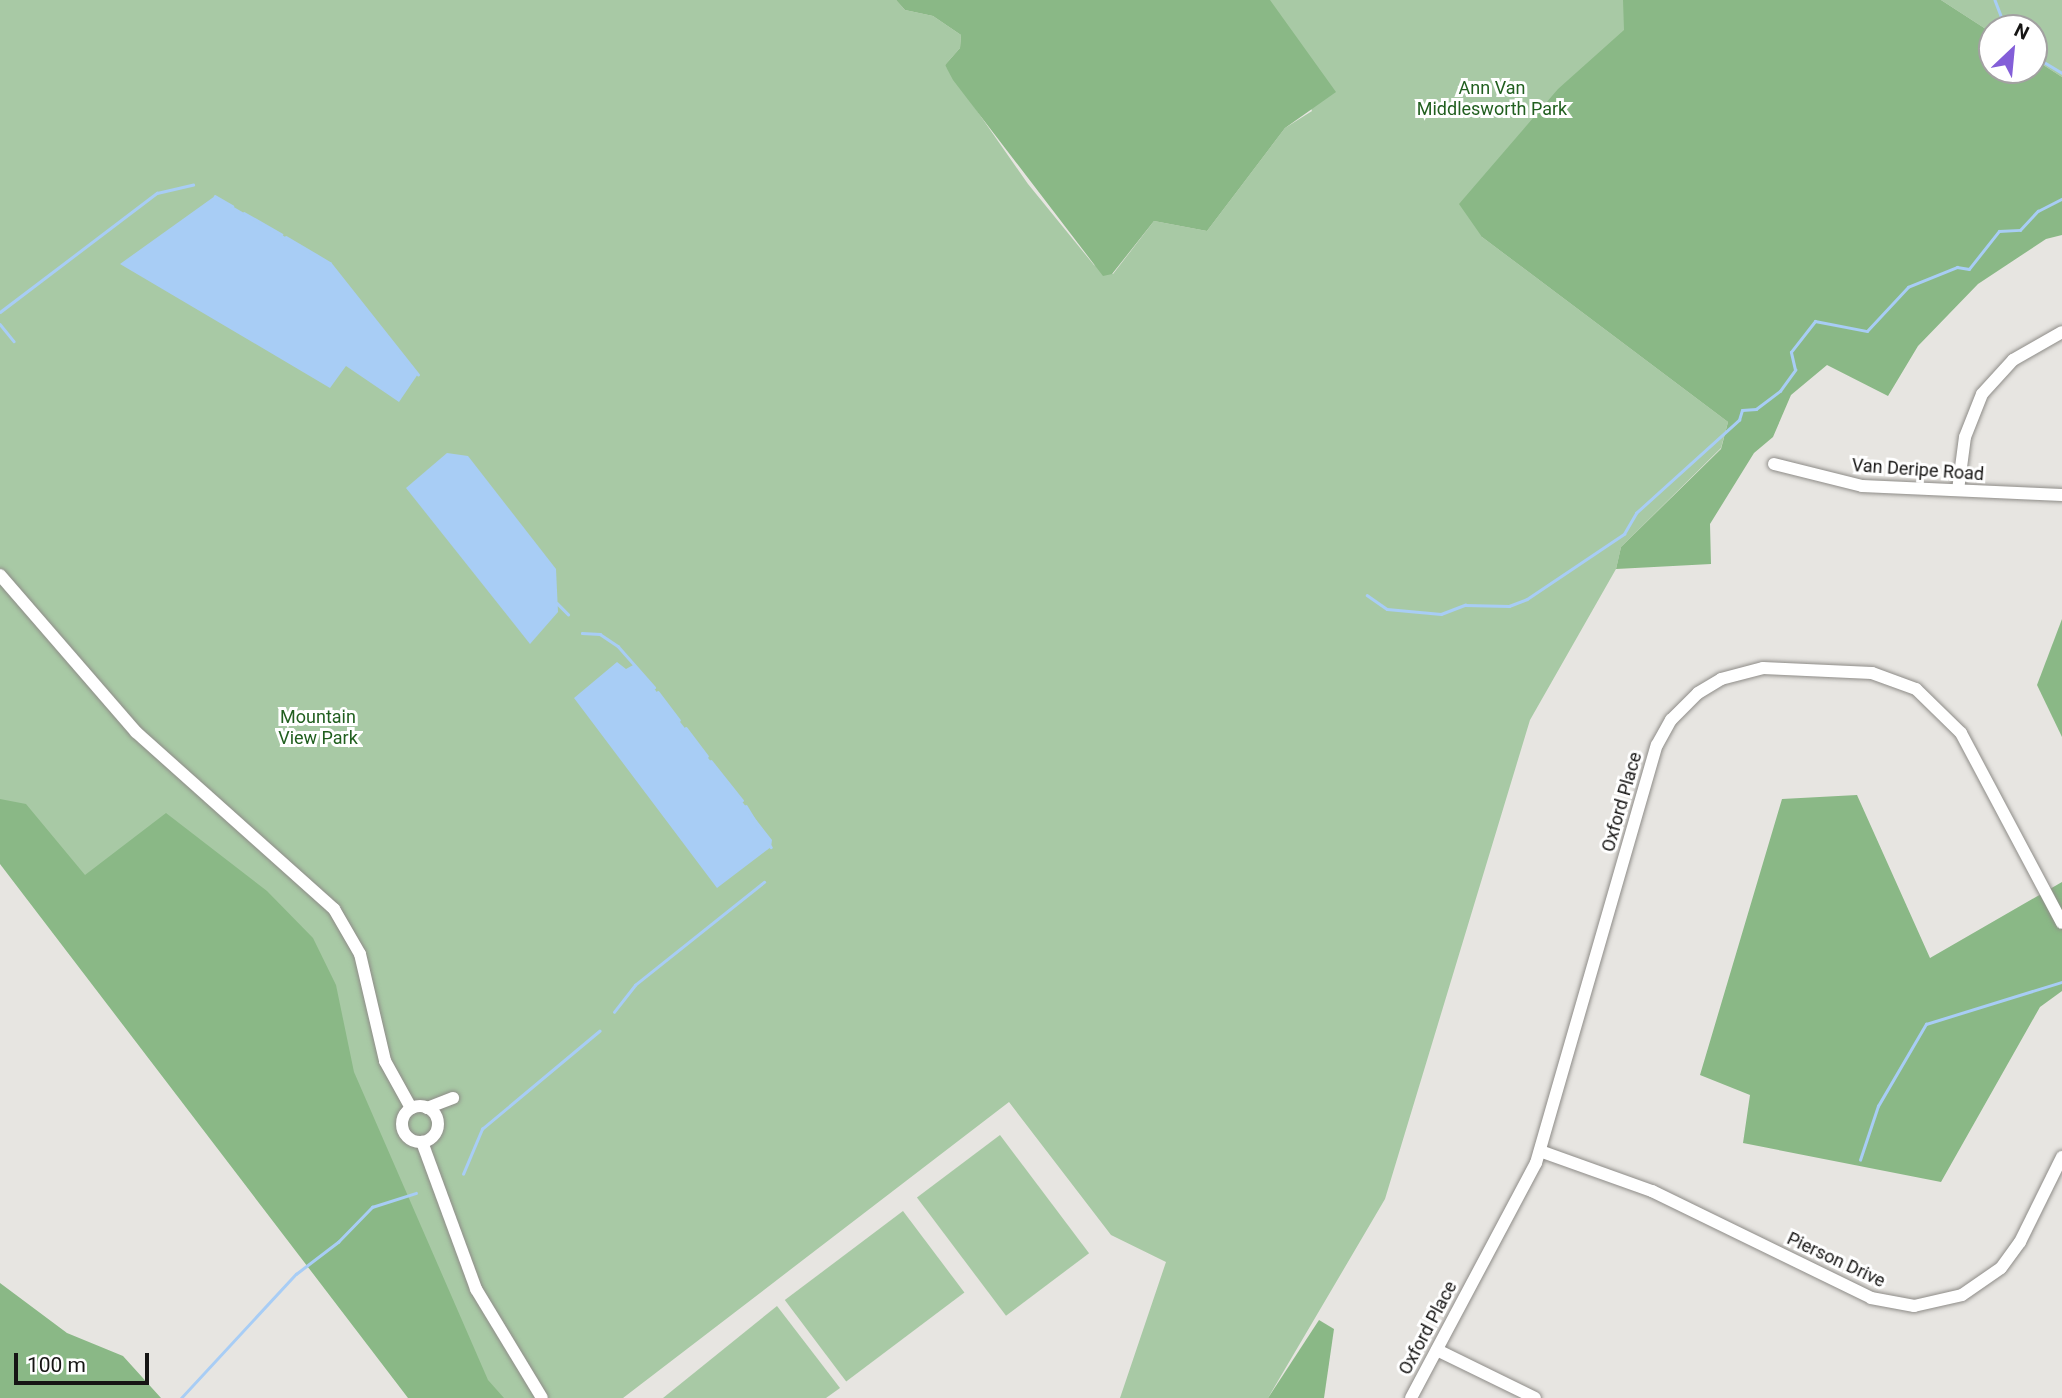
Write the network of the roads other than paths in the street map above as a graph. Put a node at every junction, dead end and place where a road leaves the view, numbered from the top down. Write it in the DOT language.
graph roads {
  1 [pos="2062,332"];
  2 [pos="1774,464"];
  3 [pos="1958,490"];
  4 [pos="2062,495"];
  5 [pos="0,575"];
  6 [pos="2062,923"];
  7 [pos="411,1108"];
  8 [pos="427,1108"];
  9 [pos="437,1119"];
  10 [pos="422,1142"];
  11 [pos="1540,1151"];
  12 [pos="2062,1157"];
  13 [pos="1437,1350"];
  14 [pos="542,1398"];
  15 [pos="1411,1398"];
  16 [pos="1535,1398"];
  1 -- 3 [label="street"];
  2 -- 3 [label="street, Van Deripe Road"];
  3 -- 4 [label="street, Van Deripe Road"];
  5 -- 7 [label="street"];
  6 -- 11 [label="street, Oxford Place"];
  7 -- 8 [label="street"];
  7 -- 10 [label="street"];
  8 -- 9 [label="street"];
  8 -- 9 [label="street"];
  9 -- 10 [label="street"];
  10 -- 14 [label="street"];
  11 -- 12 [label="street, Pierson Drive"];
  11 -- 13 [label="street, Oxford Place"];
  13 -- 15 [label="street, Oxford Place"];
  13 -- 16 [label="street"];
}
